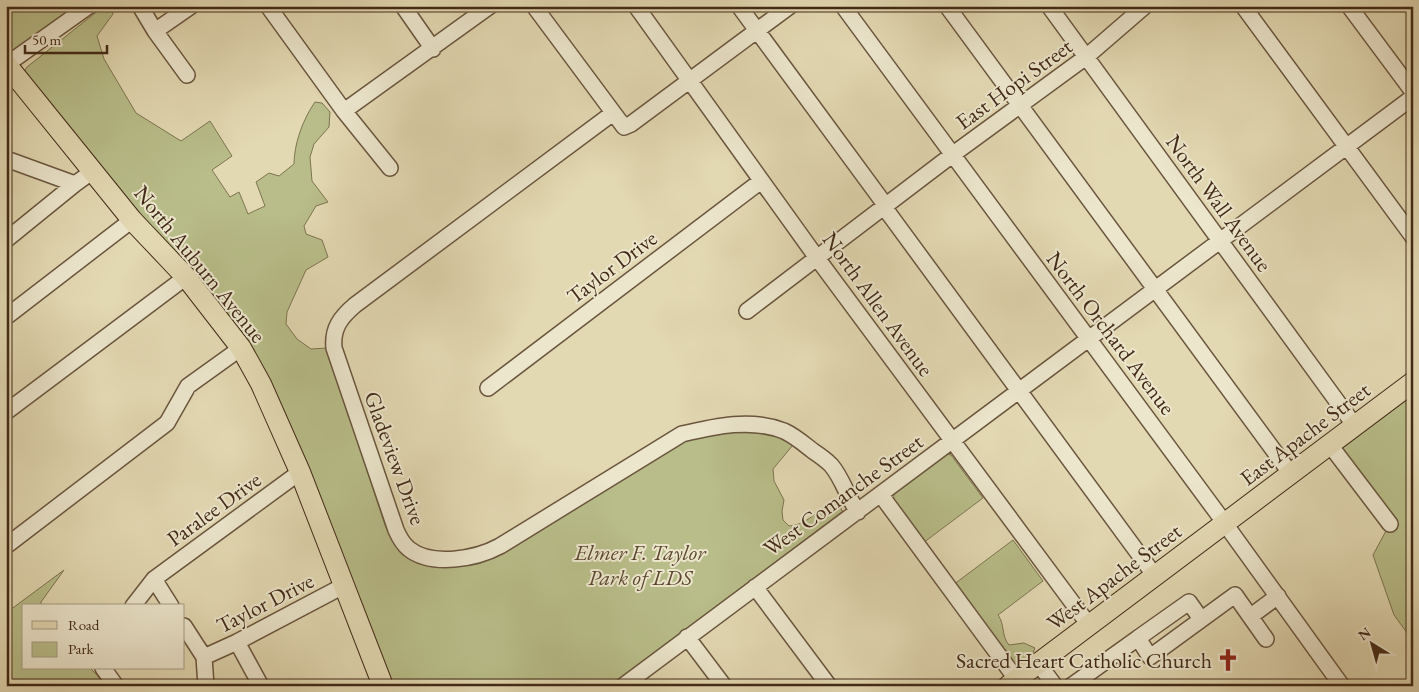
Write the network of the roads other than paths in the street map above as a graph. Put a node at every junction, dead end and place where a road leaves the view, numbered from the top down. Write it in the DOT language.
graph roads {
  1 [pos="89,6"];
  2 [pos="140,6"];
  3 [pos="190,6"];
  4 [pos="268,6"];
  5 [pos="403,6"];
  6 [pos="490,6"];
  7 [pos="534,6"];
  8 [pos="636,6"];
  9 [pos="739,6"];
  10 [pos="790,6"];
  11 [pos="843,6"];
  12 [pos="947,6"];
  13 [pos="1049,6"];
  14 [pos="1145,6"];
  15 [pos="1243,6"];
  16 [pos="1350,6"];
  17 [pos="155,31"];
  18 [pos="757,31"];
  19 [pos="433,49"];
  20 [pos="1086,57"];
  21 [pos="6,65"];
  22 [pos="187,75"];
  23 [pos="690,81"];
  24 [pos="1413,92"];
  25 [pos="1413,97"];
  26 [pos="1020,106"];
  27 [pos="344,110"];
  28 [pos="613,113"];
  29 [pos="1346,147"];
  30 [pos="952,155"];
  31 [pos="6,161"];
  32 [pos="390,168"];
  33 [pos="93,171"];
  34 [pos="761,181"];
  35 [pos="75,184"];
  36 [pos="885,206"];
  37 [pos="132,220"];
  38 [pos="1413,237"];
  39 [pos="6,240"];
  40 [pos="1220,240"];
  41 [pos="818,258"];
  42 [pos="186,278"];
  43 [pos="1154,290"];
  44 [pos="747,311"];
  45 [pos="6,317"];
  46 [pos="1089,339"];
  47 [pos="241,348"];
  48 [pos="1413,382"];
  49 [pos="488,388"];
  50 [pos="1020,390"];
  51 [pos="6,412"];
  52 [pos="1355,426"];
  53 [pos="952,441"];
  54 [pos="1330,445"];
  55 [pos="300,472"];
  56 [pos="1290,474"];
  57 [pos="881,495"];
  58 [pos="858,512"];
  59 [pos="1225,523"];
  60 [pos="1390,524"];
  61 [pos="6,546"];
  62 [pos="1155,576"];
  63 [pos="154,579"];
  64 [pos="345,585"];
  65 [pos="755,587"];
  66 [pos="1278,596"];
  67 [pos="135,604"];
  68 [pos="170,604"];
  69 [pos="1250,616"];
  70 [pos="1201,620"];
  71 [pos="1089,626"];
  72 [pos="185,628"];
  73 [pos="687,637"];
  74 [pos="1138,638"];
  75 [pos="1266,639"];
  76 [pos="237,642"];
  77 [pos="204,657"];
  78 [pos="1038,664"];
  79 [pos="105,670"];
  80 [pos="1013,683"];
  81 [pos="116,686"];
  82 [pos="206,686"];
  83 [pos="261,686"];
  84 [pos="383,686"];
  85 [pos="622,686"];
  86 [pos="724,686"];
  87 [pos="829,686"];
  88 [pos="1055,686"];
  89 [pos="1071,686"];
  90 [pos="1342,686"];
  1 -- 21 [label="street"];
  2 -- 17 [label="street"];
  3 -- 17 [label="street"];
  4 -- 27 [label="street"];
  5 -- 19 [label="street"];
  6 -- 19 [label="street"];
  7 -- 28 [label="street"];
  8 -- 23 [label="street, North Allen Avenue"];
  9 -- 18 [label="street"];
  10 -- 18 [label="street"];
  11 -- 30 [label="street, North Orchard Avenue"];
  12 -- 26 [label="street"];
  13 -- 20 [label="street, North Wall Avenue"];
  14 -- 20 [label="street, East Hopi Street"];
  15 -- 29 [label="street"];
  16 -- 24 [label="street"];
  17 -- 22 [label="street"];
  18 -- 23 [label="street"];
  18 -- 36 [label="street"];
  19 -- 27 [label="street"];
  20 -- 26 [label="street, East Hopi Street"];
  20 -- 40 [label="street, North Wall Avenue"];
  21 -- 33 [label="main road, North Auburn Avenue"];
  23 -- 28 [label="street"];
  23 -- 34 [label="street, North Allen Avenue"];
  25 -- 29 [label="street, West Comanche Street"];
  26 -- 30 [label="street, East Hopi Street"];
  26 -- 43 [label="street"];
  27 -- 32 [label="street"];
  28 -- 58 [label="street, Gladeview Drive"];
  29 -- 38 [label="street"];
  29 -- 40 [label="street, West Comanche Street"];
  30 -- 36 [label="street, East Hopi Street"];
  30 -- 46 [label="street, North Orchard Avenue"];
  31 -- 35 [label="street"];
  33 -- 35 [label="street"];
  33 -- 37 [label="main road, North Auburn Avenue"];
  34 -- 41 [label="street, North Allen Avenue"];
  34 -- 49 [label="street, Taylor Drive"];
  35 -- 39 [label="street"];
  36 -- 41 [label="street, East Hopi Street"];
  36 -- 50 [label="street"];
  37 -- 42 [label="main road, North Auburn Avenue"];
  37 -- 45 [label="street"];
  40 -- 43 [label="street, West Comanche Street"];
  40 -- 52 [label="street, North Wall Avenue"];
  41 -- 44 [label="street, East Hopi Street"];
  41 -- 53 [label="street, North Allen Avenue"];
  42 -- 47 [label="main road, North Auburn Avenue"];
  42 -- 51 [label="street"];
  43 -- 46 [label="street, West Comanche Street"];
  43 -- 56 [label="street"];
  46 -- 50 [label="street, West Comanche Street"];
  46 -- 59 [label="street, North Orchard Avenue"];
  47 -- 55 [label="main road, North Auburn Avenue"];
  47 -- 61 [label="street"];
  48 -- 52 [label="main road, East Apache Street"];
  50 -- 53 [label="street, West Comanche Street"];
  50 -- 62 [label="street"];
  52 -- 54 [label="main road, East Apache Street"];
  53 -- 57 [label="street, West Comanche Street"];
  53 -- 71 [label="street, North Allen Avenue"];
  54 -- 56 [label="main road, East Apache Street"];
  54 -- 60 [label="street"];
  55 -- 63 [label="street, Paralee Drive"];
  55 -- 64 [label="main road, North Auburn Avenue"];
  56 -- 59 [label="main road, East Apache Street"];
  57 -- 58 [label="street, West Comanche Street"];
  57 -- 80 [label="street"];
  58 -- 65 [label="street, West Comanche Street"];
  59 -- 62 [label="main road, West Apache Street"];
  59 -- 66 [label="street, North Orchard Avenue"];
  62 -- 71 [label="main road, West Apache Street"];
  63 -- 67 [label="street, Paralee Drive"];
  63 -- 68 [label="street"];
  64 -- 76 [label="street, Taylor Drive"];
  64 -- 84 [label="main road, North Auburn Avenue"];
  65 -- 73 [label="street, West Comanche Street"];
  65 -- 87 [label="street"];
  66 -- 69 [label="street"];
  66 -- 90 [label="street, North Orchard Avenue"];
  69 -- 70 [label="street"];
  69 -- 75 [label="street"];
  70 -- 74 [label="street"];
  70 -- 74 [label="street"];
  71 -- 78 [label="main road, West Apache Street"];
  72 -- 77 [label="street"];
  73 -- 85 [label="street, West Comanche Street"];
  73 -- 86 [label="street"];
  74 -- 89 [label="street"];
  76 -- 77 [label="street, Taylor Drive"];
  76 -- 83 [label="street"];
  77 -- 82 [label="street"];
  78 -- 80 [label="main road, West Apache Street"];
  78 -- 88 [label="street"];
  79 -- 81 [label="street"];
}
